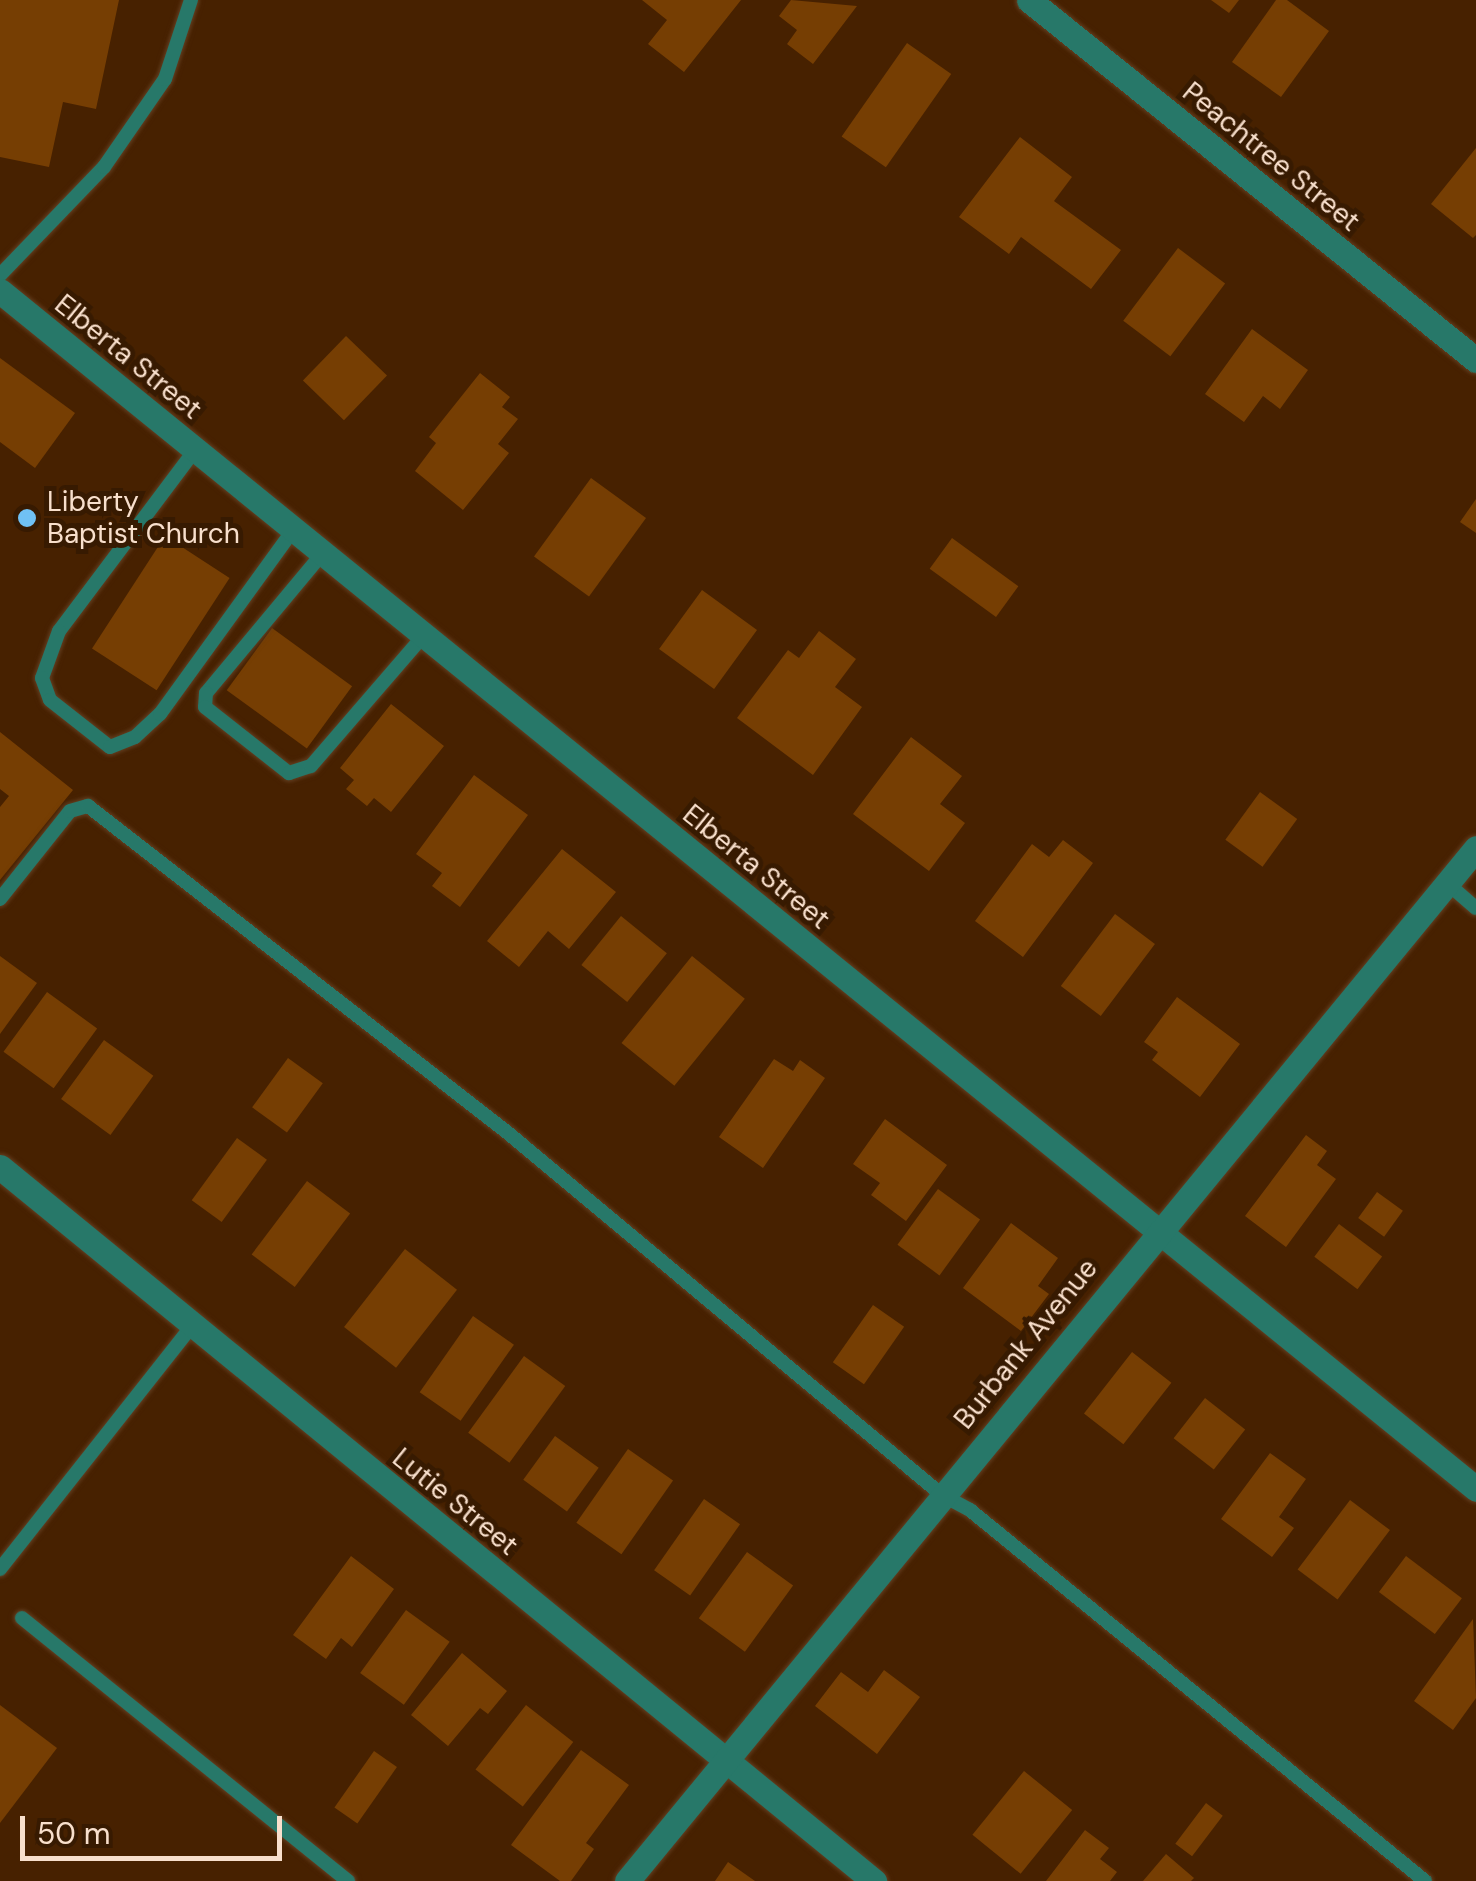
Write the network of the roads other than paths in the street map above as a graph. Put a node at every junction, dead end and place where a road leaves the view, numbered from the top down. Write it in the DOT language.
graph roads {
  1 [pos="191,0"];
  2 [pos="1029,0"];
  3 [pos="0,274"];
  4 [pos="0,291"];
  5 [pos="1476,360"];
  6 [pos="195,450"];
  7 [pos="294,530"];
  8 [pos="322,554"];
  9 [pos="424,635"];
  10 [pos="1476,848"];
  11 [pos="1447,883"];
  12 [pos="0,899"];
  13 [pos="1476,908"];
  14 [pos="0,1167"];
  15 [pos="1156,1232"];
  16 [pos="193,1325"];
  17 [pos="1476,1489"];
  18 [pos="942,1495"];
  19 [pos="0,1569"];
  20 [pos="22,1618"];
  21 [pos="725,1762"];
  22 [pos="348,1881"];
  23 [pos="626,1881"];
  24 [pos="874,1881"];
  25 [pos="1426,1881"];
  1 -- 3 [label="lane"];
  2 -- 5 [label="street, Peachtree Street"];
  4 -- 6 [label="street, Elberta Street"];
  6 -- 7 [label="street, Elberta Street"];
  6 -- 7 [label="lane"];
  7 -- 8 [label="street, Elberta Street"];
  8 -- 9 [label="street, Elberta Street"];
  8 -- 9 [label="lane"];
  9 -- 15 [label="street, Elberta Street"];
  10 -- 11 [label="street, Burbank Avenue"];
  11 -- 13 [label="lane"];
  11 -- 15 [label="street, Burbank Avenue"];
  12 -- 18 [label="lane"];
  14 -- 16 [label="street, Lutie Street"];
  15 -- 17 [label="street, Elberta Street"];
  15 -- 18 [label="street, Burbank Avenue"];
  16 -- 19 [label="lane"];
  16 -- 21 [label="street, Lutie Street"];
  18 -- 21 [label="street, Burbank Avenue"];
  18 -- 25 [label="lane"];
  20 -- 22 [label="lane"];
  21 -- 23 [label="street, Burbank Avenue"];
  21 -- 24 [label="street, Lutie Street"];
}
